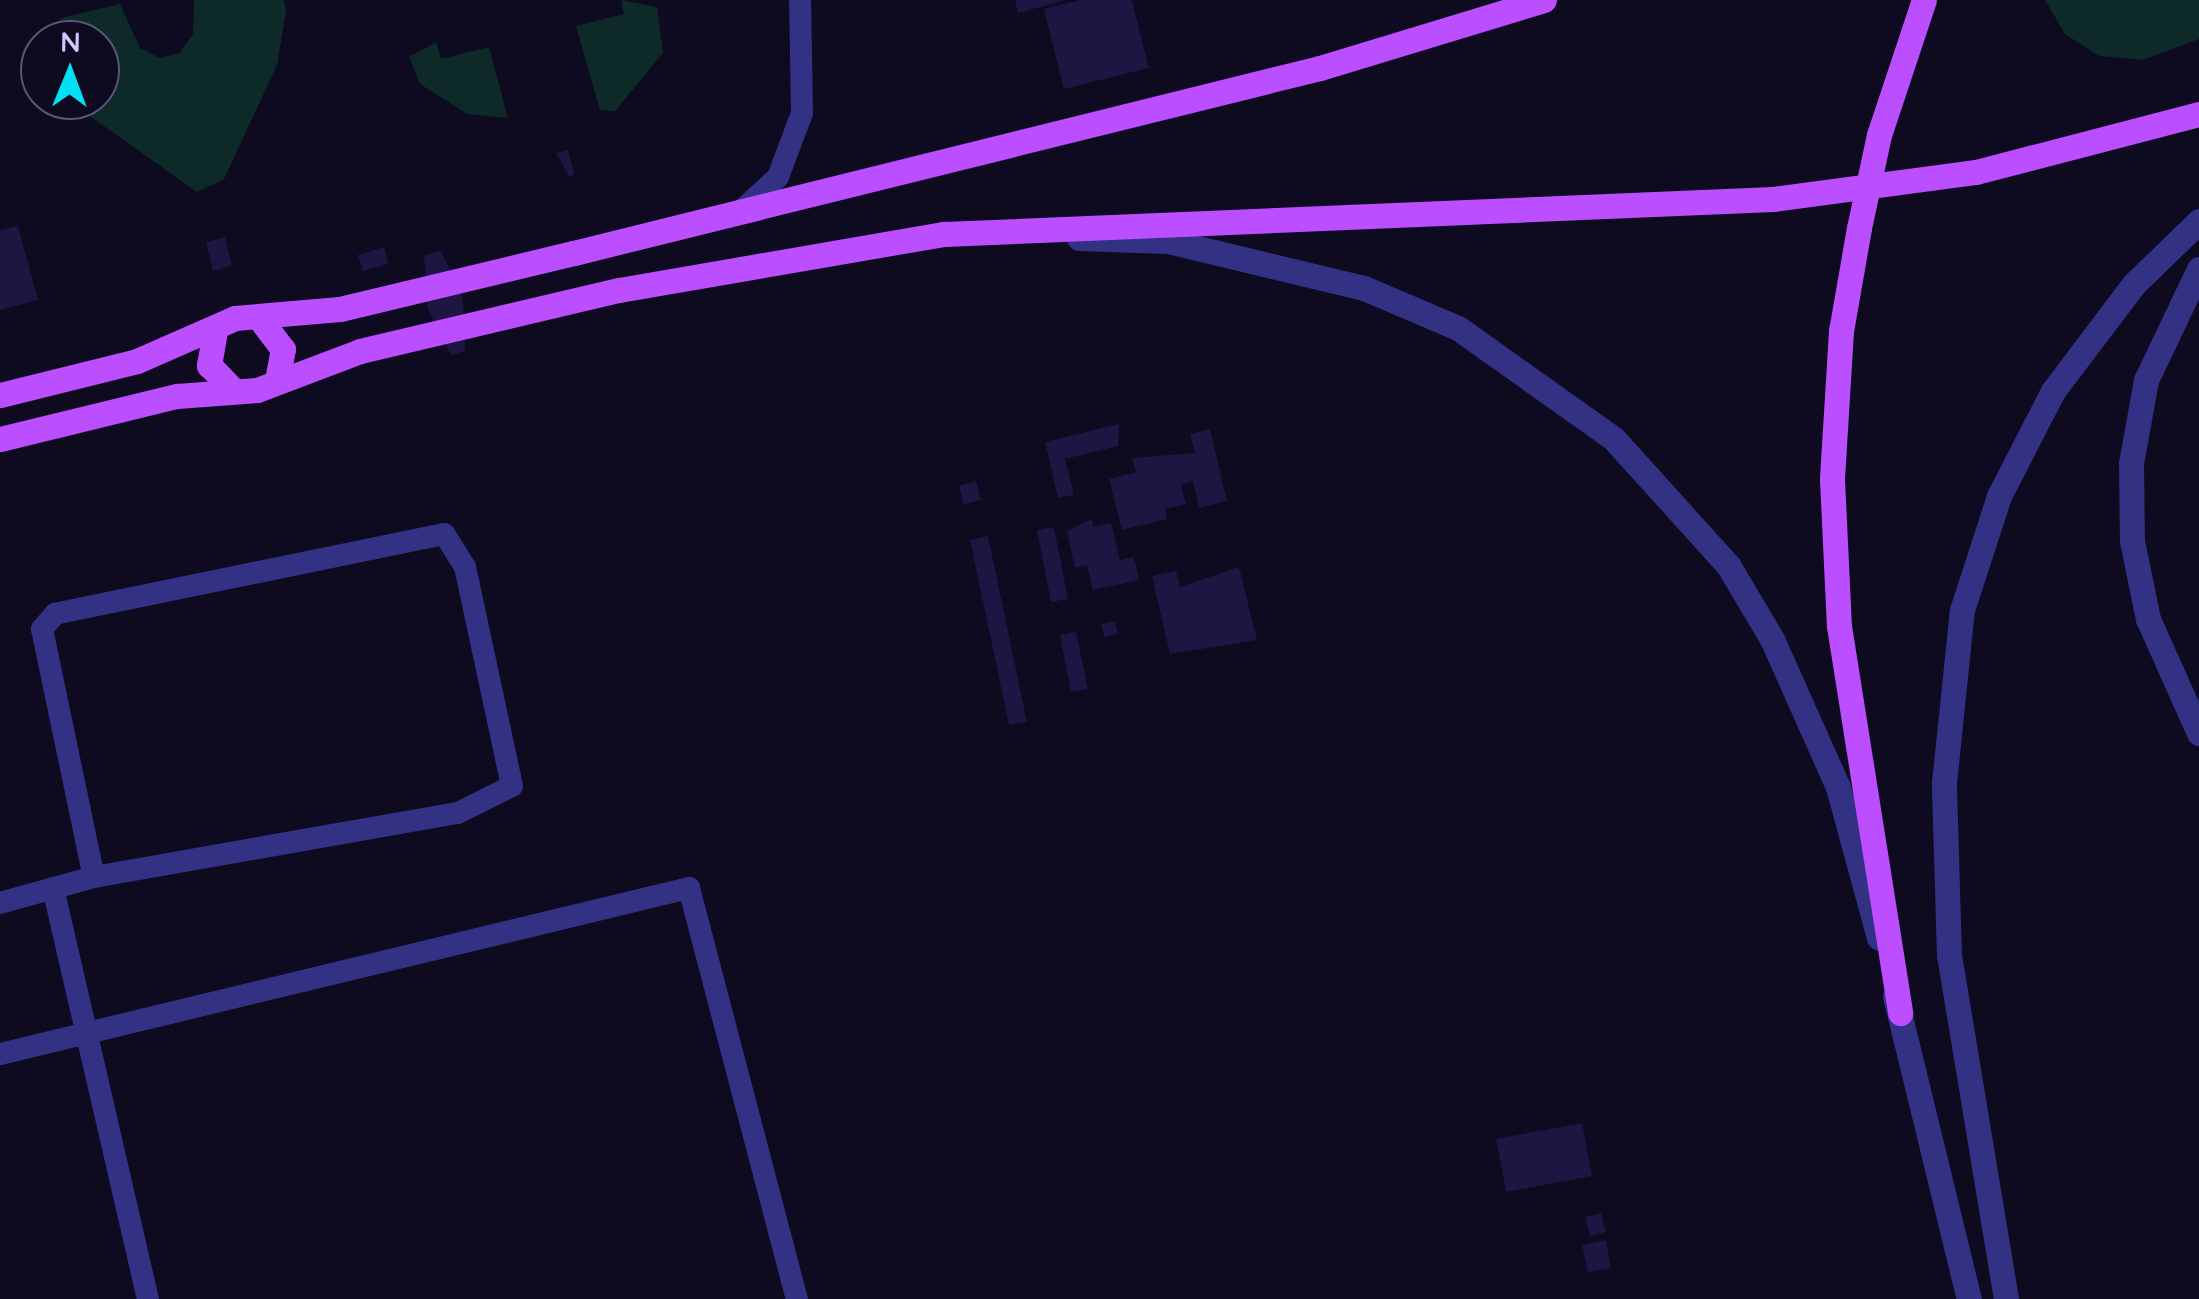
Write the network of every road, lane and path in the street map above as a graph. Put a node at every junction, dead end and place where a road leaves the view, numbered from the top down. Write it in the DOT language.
graph roads {
  1 [pos="800,0"];
  2 [pos="1544,0"];
  3 [pos="1924,0"];
  4 [pos="2199,114"];
  5 [pos="735,214"];
  6 [pos="2199,221"];
  7 [pos="944,234"];
  8 [pos="2199,269"];
  9 [pos="260,318"];
  10 [pos="214,331"];
  11 [pos="278,375"];
  12 [pos="233,390"];
  13 [pos="0,395"];
  14 [pos="0,439"];
  15 [pos="2199,733"];
  16 [pos="94,877"];
  17 [pos="53,888"];
  18 [pos="0,904"];
  19 [pos="1900,1013"];
  20 [pos="84,1034"];
  21 [pos="0,1054"];
  22 [pos="148,1299"];
  23 [pos="798,1299"];
  24 [pos="1969,1299"];
  25 [pos="2006,1299"];
  1 -- 5 [label="street"];
  2 -- 5 [label="main road"];
  3 -- 19 [label="main road, bridge"];
  4 -- 7 [label="main road"];
  5 -- 9 [label="main road"];
  6 -- 25 [label="street"];
  7 -- 11 [label="main road"];
  7 -- 19 [label="street"];
  8 -- 15 [label="street"];
  9 -- 10 [label="main road"];
  9 -- 11 [label="main road"];
  10 -- 12 [label="main road"];
  10 -- 13 [label="main road"];
  11 -- 12 [label="main road"];
  12 -- 14 [label="main road"];
  16 -- 16 [label="street"];
  16 -- 17 [label="street"];
  17 -- 18 [label="street"];
  17 -- 20 [label="street"];
  19 -- 24 [label="street"];
  20 -- 21 [label="street"];
  20 -- 22 [label="street"];
  20 -- 23 [label="street"];
}
